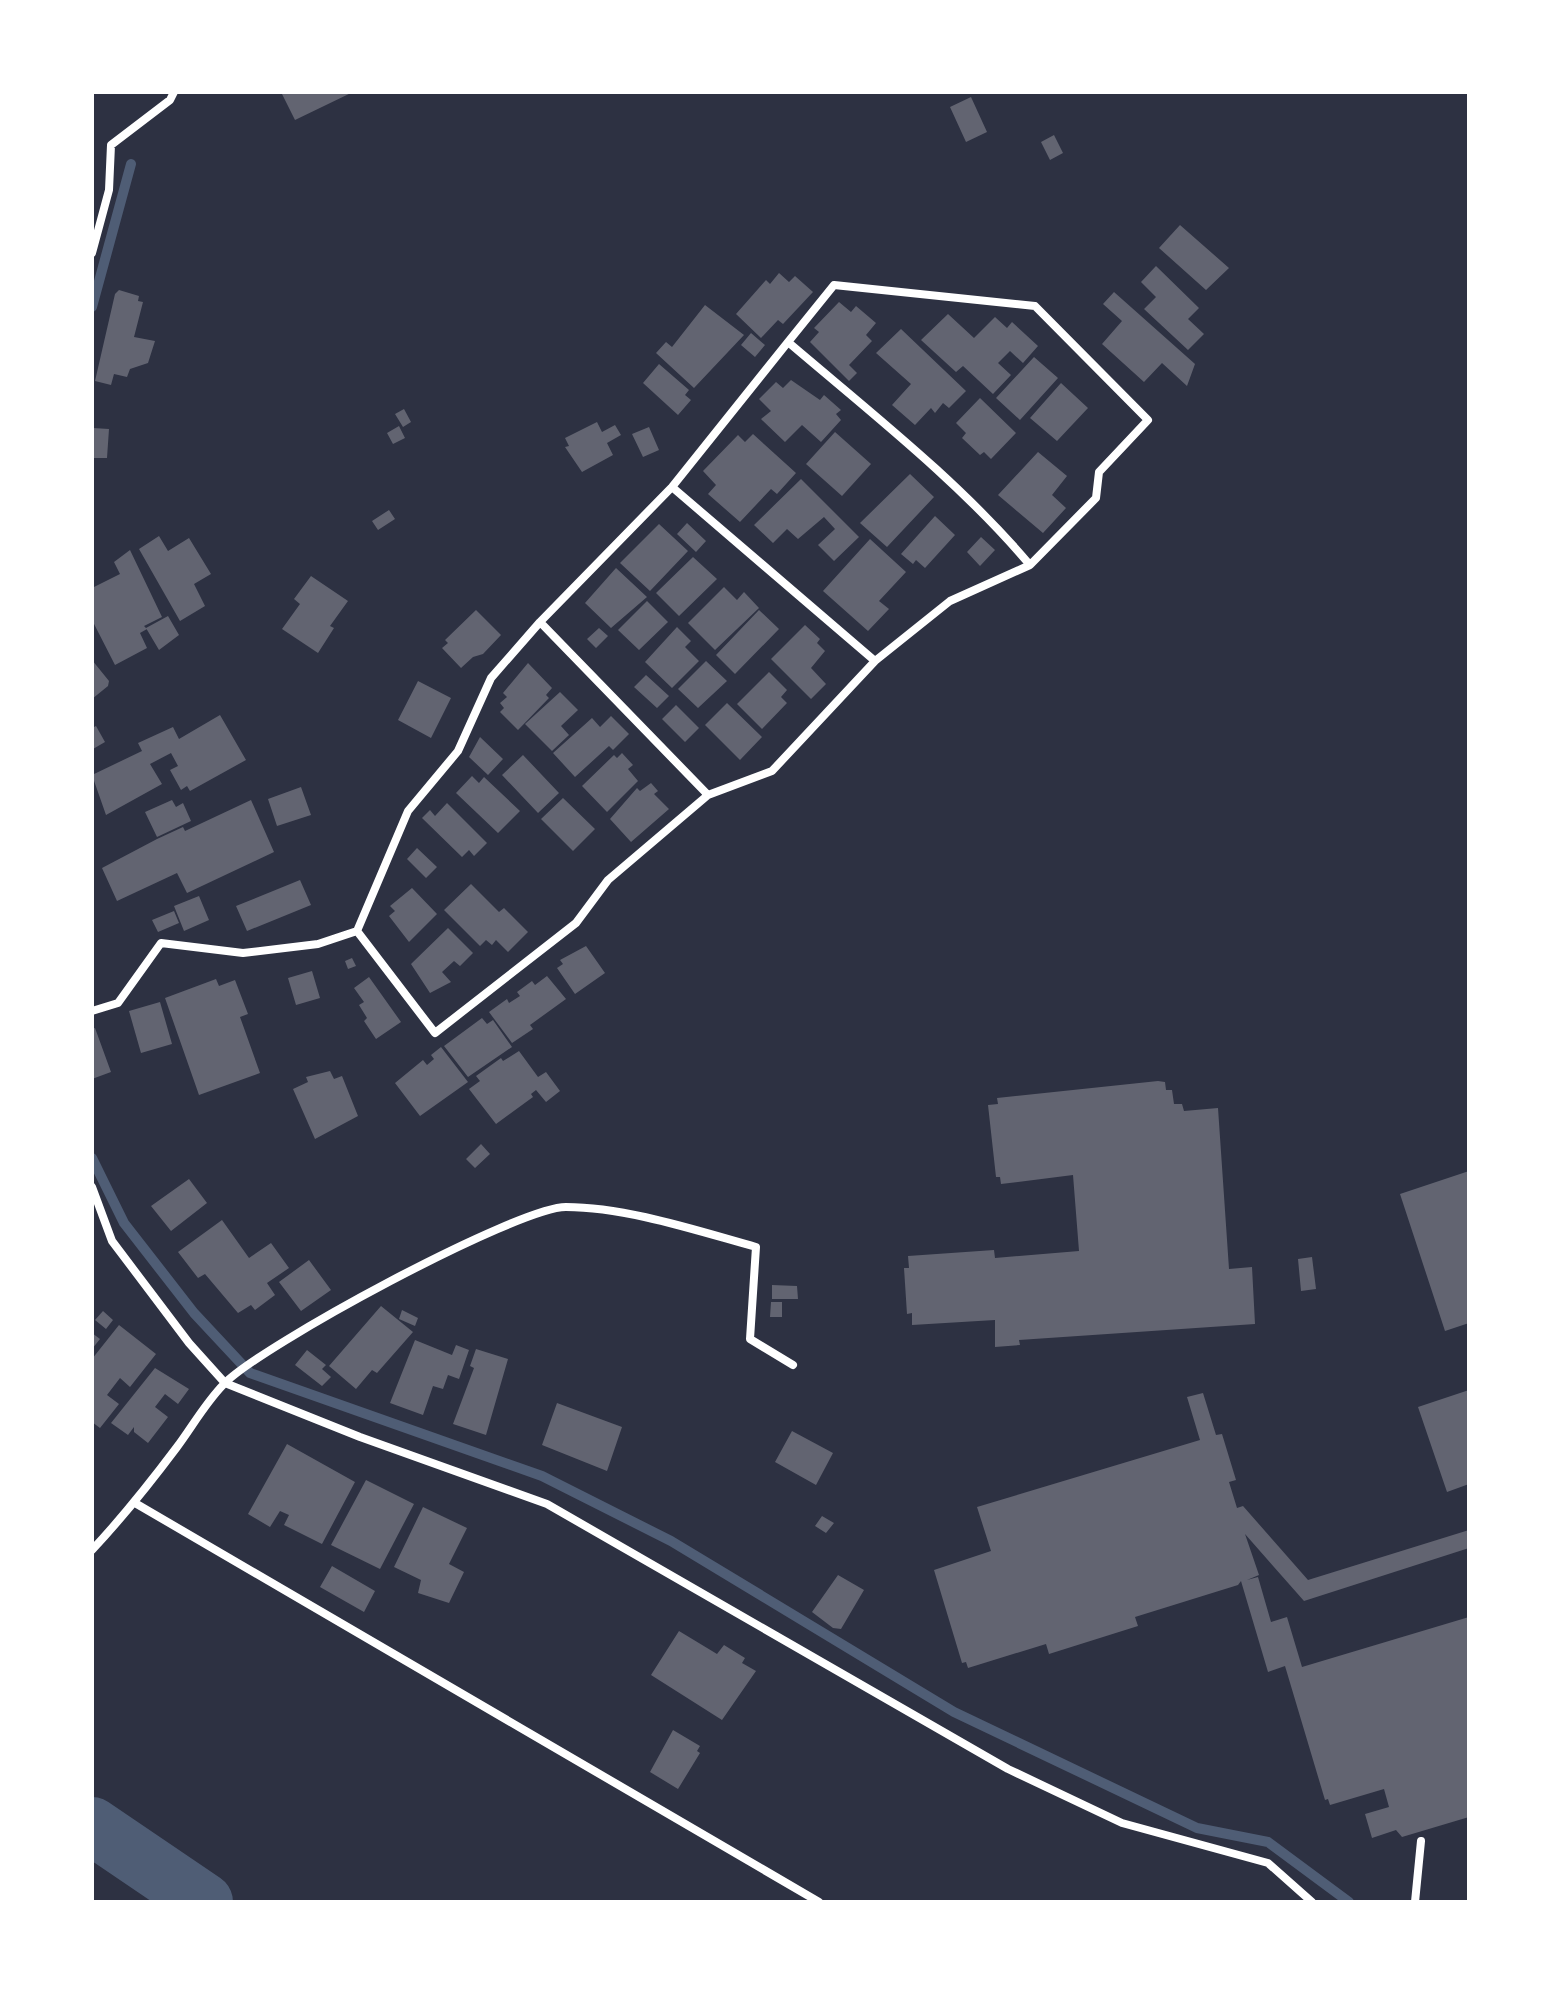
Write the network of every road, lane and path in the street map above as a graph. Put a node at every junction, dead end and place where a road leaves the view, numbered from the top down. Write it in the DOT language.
graph roads {
  1 [pos="174,92"];
  2 [pos="92,253"];
  3 [pos="788,342"];
  4 [pos="672,487"];
  5 [pos="1030,565"];
  6 [pos="540,622"];
  7 [pos="875,661"];
  8 [pos="708,795"];
  9 [pos="357,931"];
  10 [pos="92,1011"];
  11 [pos="92,1187"];
  12 [pos="793,1365"];
  13 [pos="225,1383"];
  14 [pos="135,1503"];
  15 [pos="92,1550"];
  16 [pos="1421,1841"];
  17 [pos="819,1902"];
  18 [pos="1312,1902"];
  19 [pos="1415,1902"];
  1 -- 2 [label="street"];
  3 -- 4 [label="street"];
  3 -- 5 [label="street"];
  3 -- 5 [label="street"];
  4 -- 6 [label="street"];
  4 -- 7 [label="street"];
  5 -- 7 [label="street"];
  6 -- 8 [label="street"];
  6 -- 9 [label="street"];
  7 -- 8 [label="street"];
  8 -- 9 [label="street"];
  9 -- 10 [label="street"];
  11 -- 13 [label="street"];
  12 -- 13 [label="street"];
  13 -- 14 [label="street"];
  13 -- 18 [label="street"];
  14 -- 15 [label="street"];
  14 -- 17 [label="street"];
  16 -- 19 [label="street"];
}
